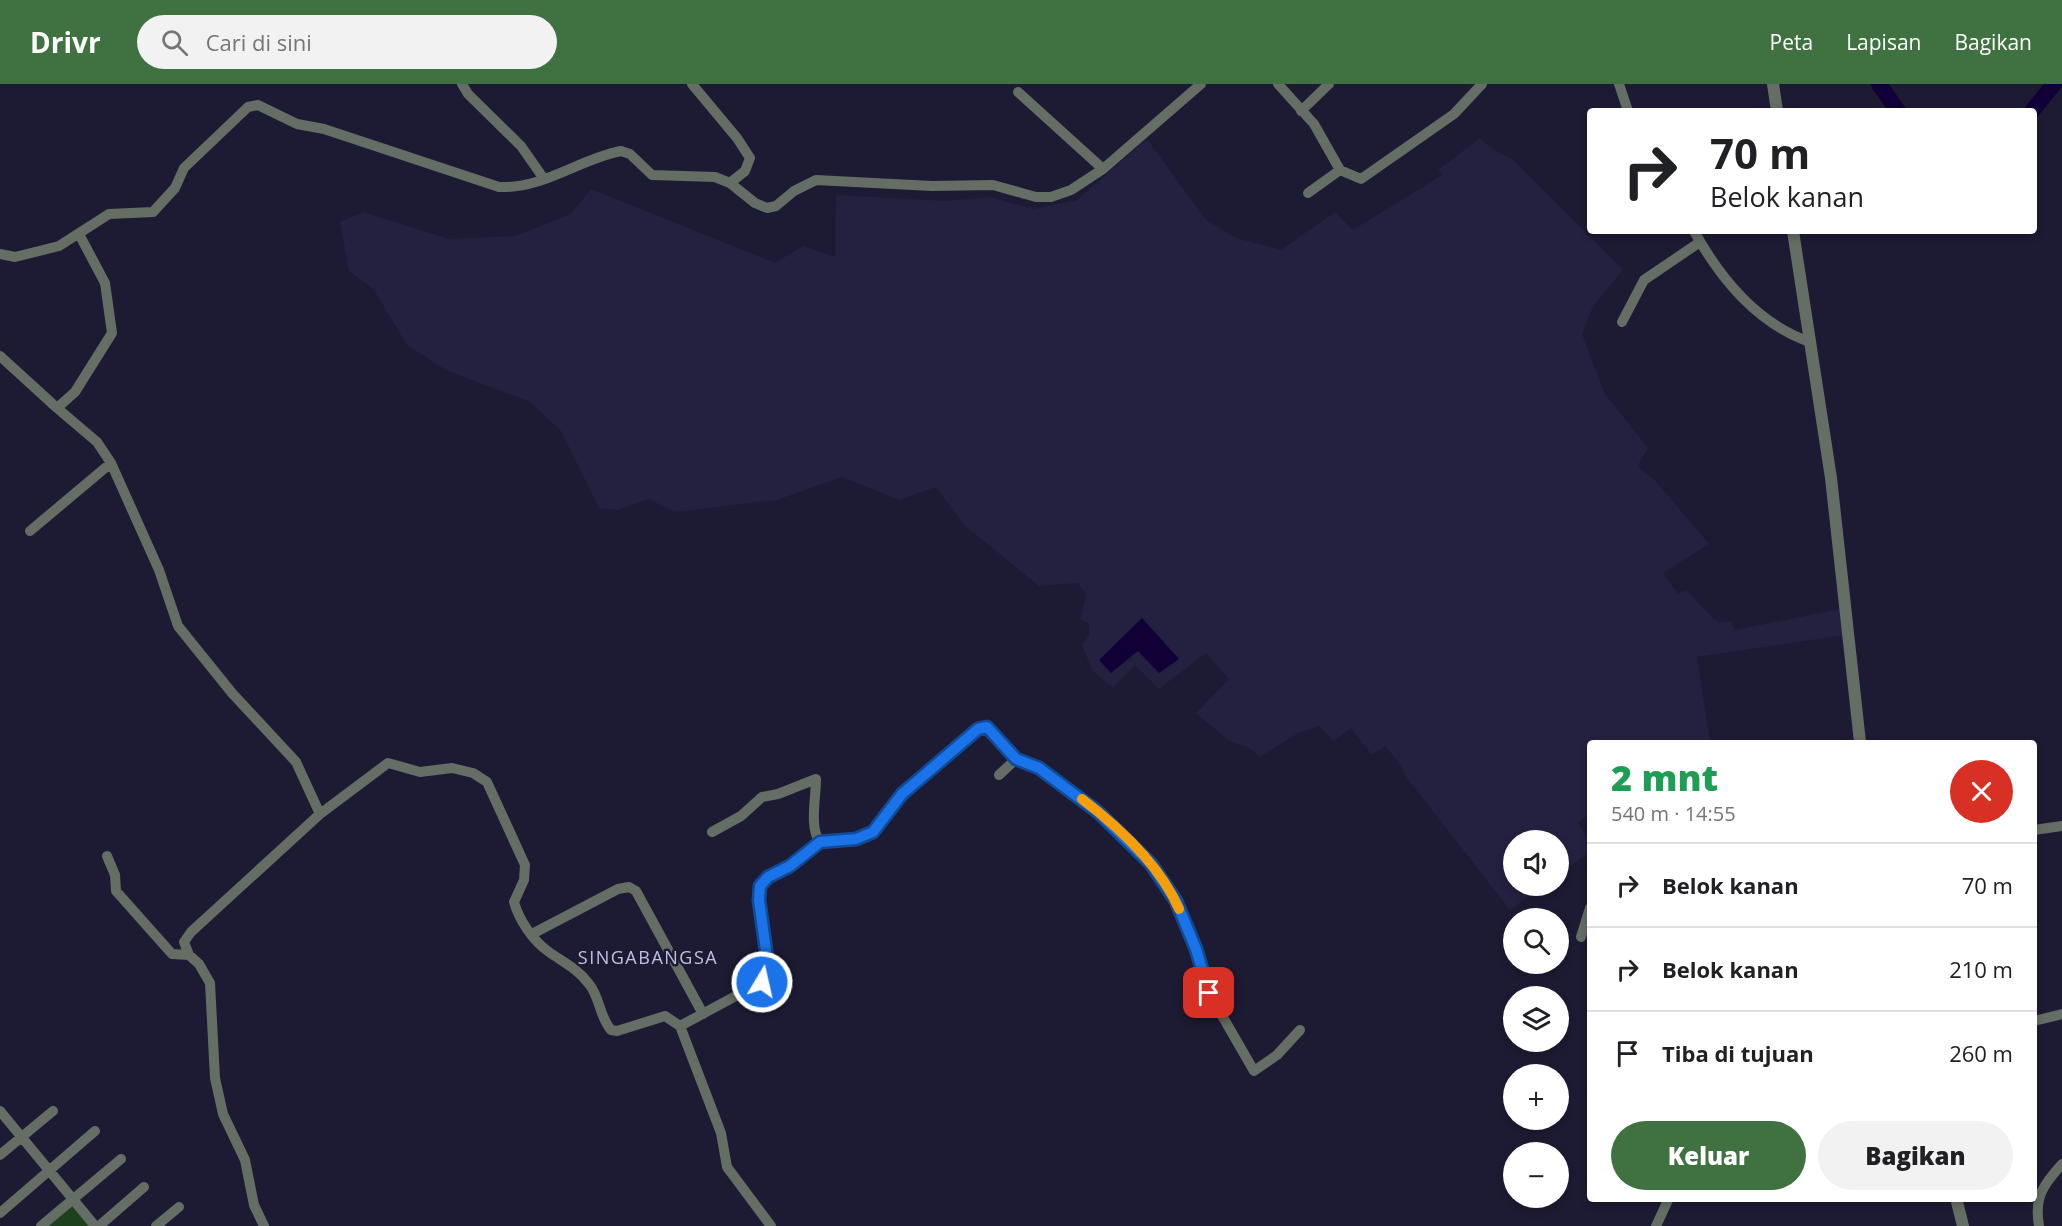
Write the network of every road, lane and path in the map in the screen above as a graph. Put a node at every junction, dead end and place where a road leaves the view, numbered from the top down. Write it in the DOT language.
graph roads {
  1 [pos="462,84"];
  2 [pos="692,84"];
  3 [pos="1201,84"];
  4 [pos="1278,84"];
  5 [pos="1329,84"];
  6 [pos="1482,84"];
  7 [pos="1619,84"];
  8 [pos="1773,84"];
  9 [pos="1018,92"];
  10 [pos="1627,108"];
  11 [pos="1777,108"];
  12 [pos="1301,111"];
  13 [pos="1103,169"];
  14 [pos="1340,170"];
  15 [pos="544,179"];
  16 [pos="730,183"];
  17 [pos="1308,193"];
  18 [pos="79,234"];
  19 [pos="1696,234"];
  20 [pos="1792,234"];
  21 [pos="1700,242"];
  22 [pos="0,254"];
  23 [pos="1622,322"];
  24 [pos="1810,342"];
  25 [pos="0,356"];
  26 [pos="57,408"];
  27 [pos="111,463"];
  28 [pos="30,531"];
  29 [pos="1860,740"];
  30 [pos="1016,759"];
  31 [pos="999,775"];
  32 [pos="320,814"];
  33 [pos="2062,826"];
  34 [pos="2037,830"];
  35 [pos="712,832"];
  36 [pos="820,842"];
  37 [pos="107,856"];
  38 [pos="1587,918"];
  39 [pos="532,934"];
  40 [pos="1581,937"];
  41 [pos="189,955"];
  42 [pos="702,1014"];
  43 [pos="2062,1014"];
  44 [pos="2037,1020"];
  45 [pos="680,1026"];
  46 [pos="1300,1030"];
  47 [pos="53,1111"];
  48 [pos="0,1112"];
  49 [pos="95,1131"];
  50 [pos="22,1137"];
  51 [pos="0,1155"];
  52 [pos="121,1159"];
  53 [pos="2062,1164"];
  54 [pos="50,1170"];
  55 [pos="144,1187"];
  56 [pos="73,1200"];
  57 [pos="1667,1202"];
  58 [pos="1957,1202"];
  59 [pos="179,1207"];
  60 [pos="0,1213"];
  61 [pos="43,1225"];
  62 [pos="97,1226"];
  63 [pos="156,1226"];
  64 [pos="264,1226"];
  65 [pos="771,1226"];
  66 [pos="1656,1226"];
  67 [pos="1963,1226"];
  68 [pos="2039,1226"];
  1 -- 15 [label="street"];
  2 -- 16 [label="street"];
  3 -- 13 [label="street"];
  4 -- 12 [label="street"];
  5 -- 12 [label="street"];
  6 -- 14 [label="street"];
  7 -- 10 [label="street"];
  8 -- 11 [label="street"];
  9 -- 13 [label="street"];
  12 -- 14 [label="street"];
  13 -- 16 [label="street"];
  14 -- 17 [label="street"];
  15 -- 16 [label="street"];
  15 -- 18 [label="street"];
  18 -- 22 [label="street"];
  18 -- 26 [label="street"];
  19 -- 21 [label="street"];
  20 -- 24 [label="street"];
  21 -- 23 [label="street"];
  21 -- 24 [label="street"];
  24 -- 29 [label="street"];
  25 -- 26 [label="street"];
  26 -- 27 [label="street"];
  27 -- 28 [label="street"];
  27 -- 32 [label="street"];
  30 -- 31 [label="street"];
  30 -- 36 [label="street"];
  30 -- 46 [label="street"];
  32 -- 39 [label="street"];
  32 -- 41 [label="street"];
  33 -- 34 [label="street"];
  35 -- 36 [label="street"];
  36 -- 42 [label="street"];
  37 -- 41 [label="street"];
  38 -- 40 [label="street"];
  39 -- 42 [label="street"];
  39 -- 45 [label="street"];
  41 -- 64 [label="street"];
  42 -- 45 [label="street"];
  43 -- 44 [label="street"];
  45 -- 65 [label="street"];
  47 -- 50 [label="street"];
  48 -- 50 [label="street"];
  49 -- 54 [label="street"];
  50 -- 51 [label="street"];
  50 -- 54 [label="street"];
  52 -- 56 [label="street"];
  53 -- 68 [label="street"];
  54 -- 56 [label="street"];
  54 -- 60 [label="street"];
  55 -- 62 [label="street"];
  56 -- 61 [label="street"];
  56 -- 62 [label="street"];
  57 -- 66 [label="street"];
  58 -- 67 [label="street"];
  59 -- 63 [label="street"];
}
